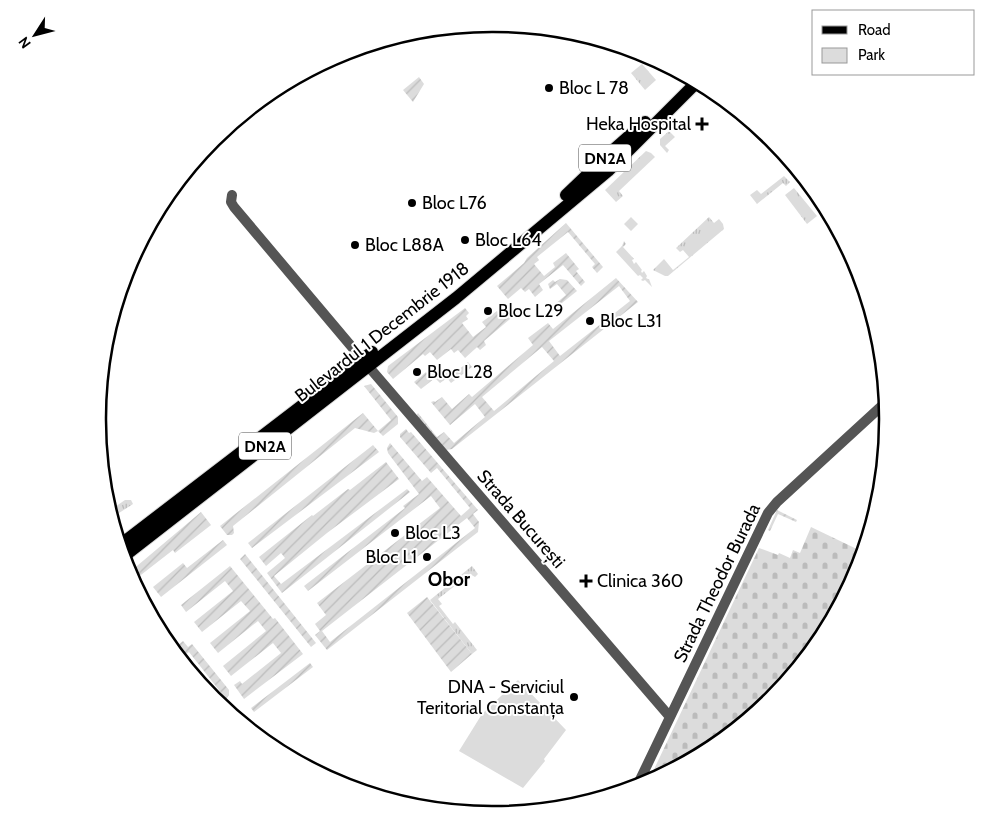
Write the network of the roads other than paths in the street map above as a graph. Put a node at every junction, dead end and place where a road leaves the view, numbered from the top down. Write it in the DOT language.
graph roads {
  1 [pos="686,84"];
  2 [pos="691,88"];
  3 [pos="232,195"];
  4 [pos="365,362"];
  5 [pos="879,409"];
  6 [pos="126,541"];
  7 [pos="130,551"];
  8 [pos="670,717"];
  9 [pos="642,775"];
  1 -- 4 [label="main road, Bulevardul 1 Decembrie 1918 / DN2A"];
  2 -- 4 [label="main road, Bulevardul 1 Decembrie 1918 / DN2A"];
  3 -- 4 [label="street, Strada București"];
  4 -- 6 [label="main road, Bulevardul 1 Decembrie 1918 / DN2A"];
  4 -- 7 [label="main road, Bulevardul 1 Decembrie 1918 / DN2A"];
  4 -- 8 [label="street, Strada București"];
  5 -- 8 [label="street, Strada Theodor Burada"];
  8 -- 9 [label="street, Strada Theodor Burada"];
}
